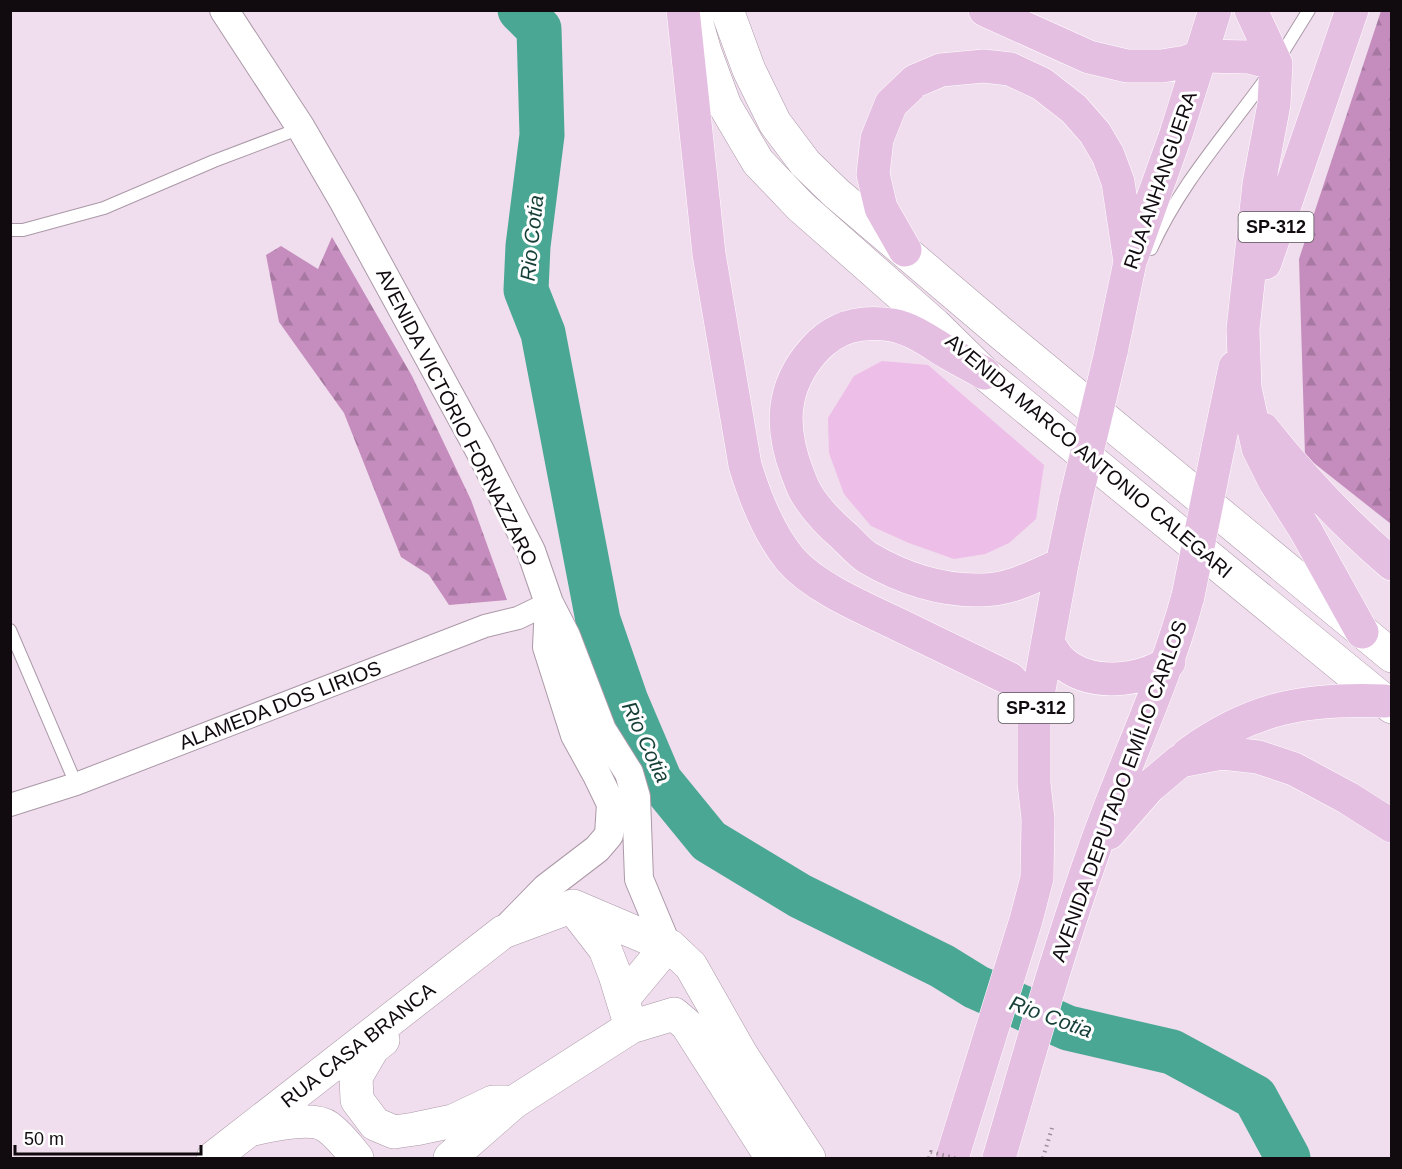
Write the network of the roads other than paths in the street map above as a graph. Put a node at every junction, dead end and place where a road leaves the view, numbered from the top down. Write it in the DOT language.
graph roads {
  1 [pos="224,10"];
  2 [pos="683,10"];
  3 [pos="693,10"];
  4 [pos="727,10"];
  5 [pos="985,10"];
  6 [pos="1215,10"];
  7 [pos="1251,10"];
  8 [pos="1309,10"];
  9 [pos="1352,10"];
  10 [pos="1202,56"];
  11 [pos="1276,64"];
  12 [pos="301,128"];
  13 [pos="10,230"];
  14 [pos="905,250"];
  15 [pos="1139,265"];
  16 [pos="1243,329"];
  17 [pos="984,373"];
  18 [pos="1250,412"];
  19 [pos="1062,564"];
  20 [pos="1392,564"];
  21 [pos="549,603"];
  22 [pos="10,630"];
  23 [pos="1362,632"];
  24 [pos="1048,643"];
  25 [pos="1390,655"];
  26 [pos="1169,662"];
  27 [pos="1388,704"];
  28 [pos="1034,717"];
  29 [pos="1180,761"];
  30 [pos="76,784"];
  31 [pos="10,805"];
  32 [pos="1392,826"];
  33 [pos="1094,850"];
  34 [pos="573,906"];
  35 [pos="503,932"];
  36 [pos="669,946"];
  37 [pos="430,989"];
  38 [pos="627,1013"];
  39 [pos="514,1102"];
  40 [pos="250,1130"];
  41 [pos="213,1158"];
  42 [pos="357,1158"];
  43 [pos="450,1158"];
  44 [pos="772,1158"];
  45 [pos="809,1158"];
  46 [pos="954,1158"];
  47 [pos="999,1158"];
  1 -- 12 [label="street, AVENIDA VICTÓRIO FORNAZZARO"];
  2 -- 28 [label="main road"];
  3 -- 17 [label="main road, AVENIDA MARCO ANTONIO CALEGARI"];
  4 -- 14 [label="main road, AVENIDA MARCO ANTONIO CALEGARI"];
  5 -- 10 [label="main road"];
  6 -- 10 [label="main road, RUA ANHANGUERA / SP-312"];
  7 -- 11 [label="main road"];
  8 -- 11 [label="lane"];
  9 -- 16 [label="main road, SP-312"];
  10 -- 11 [label="main road"];
  10 -- 15 [label="main road, RUA ANHANGUERA / SP-312"];
  11 -- 15 [label="lane"];
  11 -- 16 [label="main road"];
  12 -- 13 [label="lane"];
  12 -- 21 [label="street, AVENIDA VICTÓRIO FORNAZZARO"];
  14 -- 15 [label="main road"];
  14 -- 23 [label="main road, AVENIDA MARCO ANTONIO CALEGARI"];
  15 -- 19 [label="main road, RUA ANHANGUERA / SP-312, bridge"];
  16 -- 18 [label="main road"];
  16 -- 26 [label="main road, AVENIDA DEPUTADO EMÍLIO CARLOS / SP-312, bridge"];
  17 -- 19 [label="main road"];
  17 -- 27 [label="main road, AVENIDA MARCO ANTONIO CALEGARI"];
  18 -- 20 [label="main road"];
  18 -- 23 [label="main road"];
  19 -- 24 [label="main road, SP-312"];
  21 -- 30 [label="street, ALAMEDA DOS LIRIOS"];
  21 -- 35 [label="street"];
  21 -- 36 [label="street, AVENIDA VICTÓRIO FORNAZZARO"];
  22 -- 30 [label="lane"];
  23 -- 25 [label="main road, AVENIDA MARCO ANTONIO CALEGARI"];
  24 -- 26 [label="main road"];
  24 -- 28 [label="main road, SP-312"];
  26 -- 33 [label="main road, AVENIDA DEPUTADO EMÍLIO CARLOS / SP-312"];
  27 -- 29 [label="main road"];
  28 -- 46 [label="main road, SP-312"];
  29 -- 32 [label="main road"];
  29 -- 33 [label="main road"];
  30 -- 31 [label="street, ALAMEDA DOS LIRIOS"];
  33 -- 47 [label="main road, AVENIDA DEPUTADO EMÍLIO CARLOS / SP-312"];
  34 -- 35 [label="main road, RUA CASA BRANCA"];
  34 -- 36 [label="main road"];
  34 -- 38 [label="main road"];
  35 -- 37 [label="main road, RUA CASA BRANCA"];
  36 -- 38 [label="main road"];
  36 -- 45 [label="main road, AVENIDA VICTÓRIO FORNAZZARO"];
  37 -- 39 [label="main road"];
  37 -- 40 [label="main road, RUA CASA BRANCA"];
  38 -- 39 [label="main road"];
  38 -- 44 [label="main road"];
  39 -- 43 [label="main road"];
  40 -- 41 [label="main road, RUA CASA BRANCA"];
  40 -- 42 [label="main road"];
}
